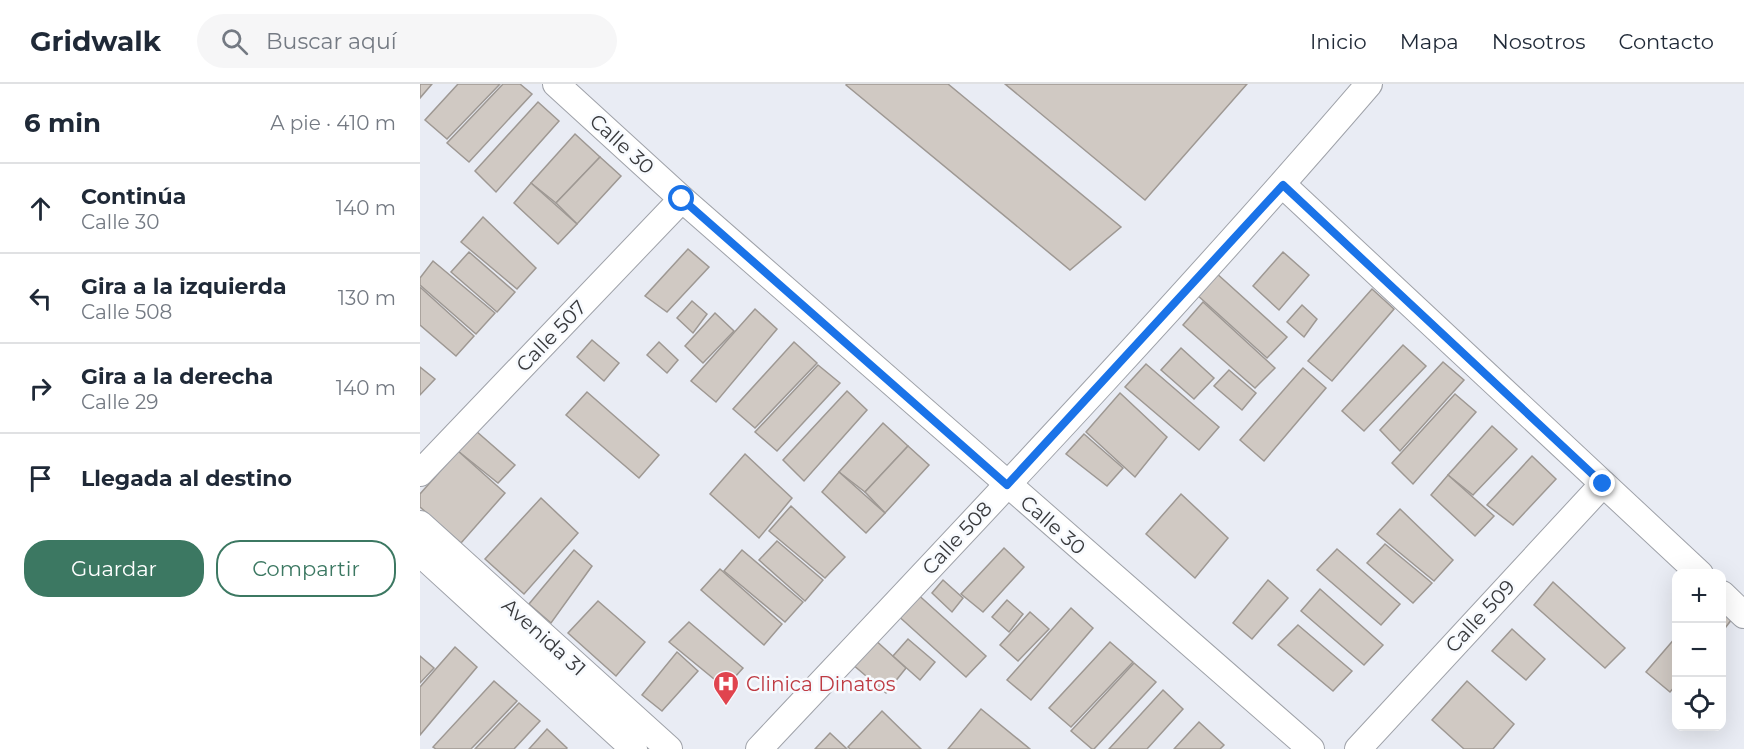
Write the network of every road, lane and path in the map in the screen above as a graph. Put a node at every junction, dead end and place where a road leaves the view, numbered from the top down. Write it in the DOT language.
graph roads {
  1 [pos="556,84"];
  2 [pos="1369,84"];
  3 [pos="1283,185"];
  4 [pos="682,199"];
  5 [pos="420,473"];
  6 [pos="1603,484"];
  7 [pos="1007,485"];
  8 [pos="420,524"];
  9 [pos="420,553"];
  10 [pos="1696,569"];
  11 [pos="1726,598"];
  12 [pos="1744,615"];
  13 [pos="634,749"];
  14 [pos="669,749"];
  15 [pos="759,749"];
  16 [pos="1311,749"];
  17 [pos="1358,749"];
  1 -- 4 [label="street, Calle 30"];
  2 -- 3 [label="street, Calle 508"];
  3 -- 6 [label="street"];
  3 -- 7 [label="street, Calle 508"];
  4 -- 5 [label="street, Calle 507"];
  4 -- 7 [label="street, Calle 30"];
  6 -- 10 [label="street"];
  6 -- 17 [label="street, Calle 509"];
  7 -- 15 [label="street, Calle 508"];
  7 -- 16 [label="street, Calle 30"];
  8 -- 14 [label="street, Avenida 31"];
  9 -- 13 [label="street, Avenida 31"];
  11 -- 12 [label="street"];
}
